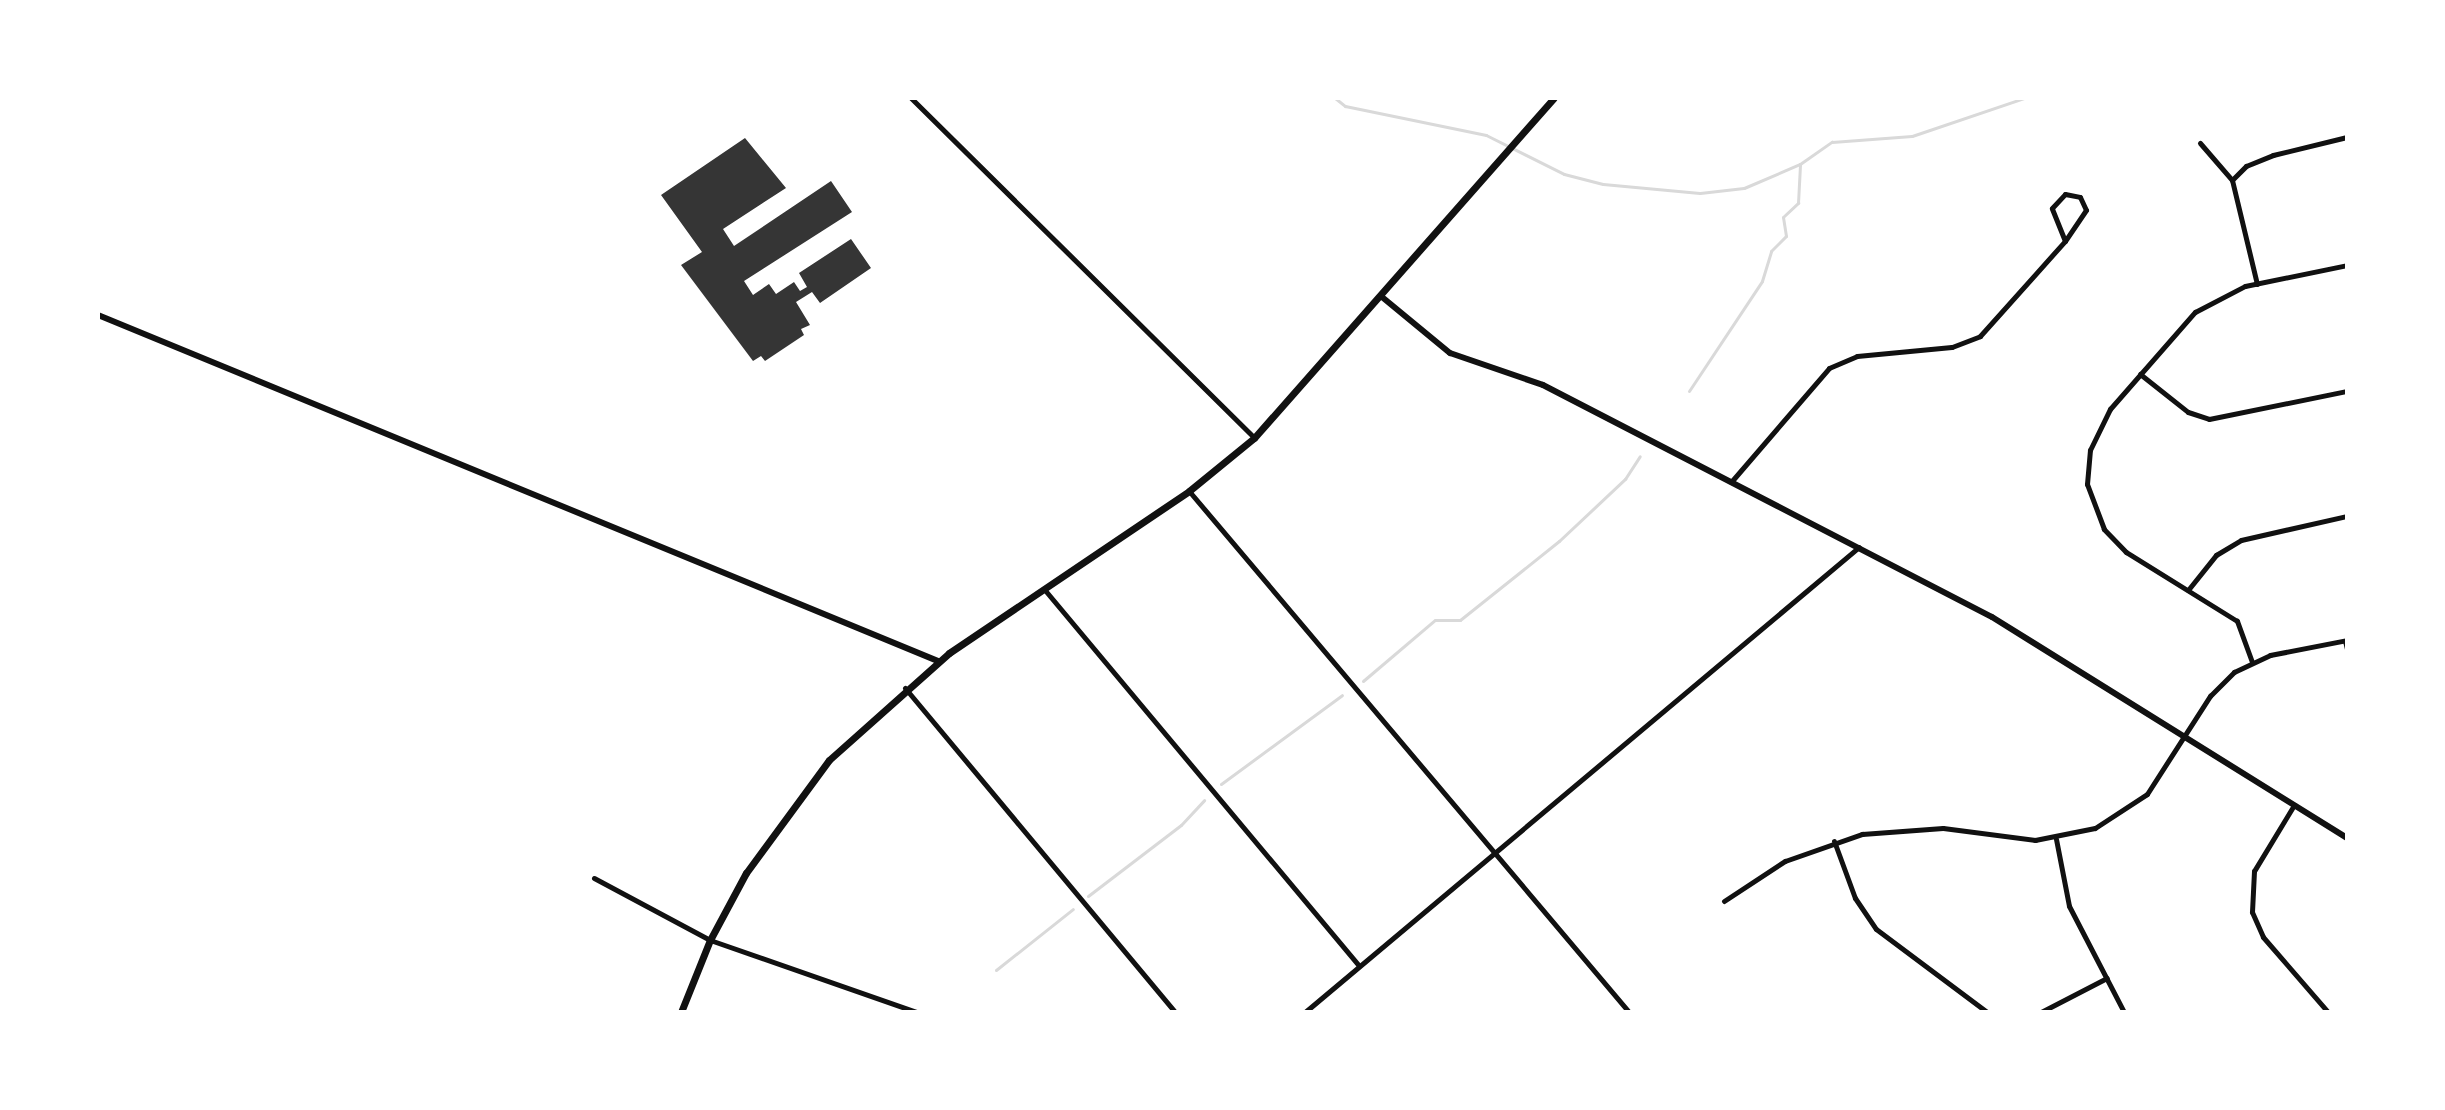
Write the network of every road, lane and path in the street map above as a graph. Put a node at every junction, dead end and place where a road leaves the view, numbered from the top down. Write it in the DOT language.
graph roads {
  1 [pos="911,98"];
  2 [pos="1554,98"];
  3 [pos="2347,137"];
  4 [pos="2200,143"];
  5 [pos="2232,180"];
  6 [pos="2065,241"];
  7 [pos="2347,265"];
  8 [pos="2257,284"];
  9 [pos="1382,297"];
  10 [pos="98,315"];
  11 [pos="2140,374"];
  12 [pos="2347,391"];
  13 [pos="1254,438"];
  14 [pos="1731,482"];
  15 [pos="1189,491"];
  16 [pos="2347,516"];
  17 [pos="1859,547"];
  18 [pos="1044,589"];
  19 [pos="2188,590"];
  20 [pos="2346,640"];
  21 [pos="2347,649"];
  22 [pos="938,661"];
  23 [pos="2252,662"];
  24 [pos="905,688"];
  25 [pos="2186,738"];
  26 [pos="2294,805"];
  27 [pos="2347,838"];
  28 [pos="2056,839"];
  29 [pos="1834,841"];
  30 [pos="1491,855"];
  31 [pos="594,878"];
  32 [pos="1724,901"];
  33 [pos="710,940"];
  34 [pos="1359,966"];
  35 [pos="2107,978"];
  36 [pos="681,1012"];
  37 [pos="917,1012"];
  38 [pos="1175,1012"];
  39 [pos="1305,1012"];
  40 [pos="1629,1012"];
  41 [pos="1987,1012"];
  42 [pos="2041,1012"];
  43 [pos="2124,1012"];
  44 [pos="2328,1012"];
  1 -- 13 [label="street"];
  2 -- 9 [label="main road"];
  3 -- 5 [label="street"];
  4 -- 5 [label="street"];
  5 -- 8 [label="street"];
  6 -- 6 [label="street"];
  6 -- 14 [label="street"];
  7 -- 8 [label="street"];
  8 -- 11 [label="street"];
  9 -- 13 [label="main road"];
  9 -- 14 [label="street"];
  10 -- 22 [label="street"];
  11 -- 12 [label="street"];
  11 -- 19 [label="street"];
  13 -- 15 [label="main road"];
  14 -- 17 [label="street"];
  15 -- 18 [label="main road"];
  15 -- 30 [label="street"];
  16 -- 19 [label="street"];
  17 -- 25 [label="street"];
  17 -- 30 [label="street"];
  18 -- 22 [label="main road"];
  18 -- 34 [label="street"];
  19 -- 23 [label="street"];
  20 -- 21 [label="street"];
  20 -- 23 [label="street"];
  22 -- 24 [label="main road"];
  23 -- 25 [label="street"];
  24 -- 33 [label="main road"];
  24 -- 38 [label="street"];
  25 -- 26 [label="street"];
  25 -- 28 [label="street"];
  26 -- 27 [label="street"];
  26 -- 44 [label="street"];
  28 -- 29 [label="street"];
  28 -- 35 [label="street"];
  29 -- 32 [label="street"];
  29 -- 41 [label="street"];
  30 -- 34 [label="street"];
  30 -- 40 [label="street"];
  31 -- 33 [label="street"];
  33 -- 36 [label="main road"];
  33 -- 37 [label="street"];
  34 -- 39 [label="street"];
  35 -- 42 [label="street"];
  35 -- 43 [label="street"];
}
